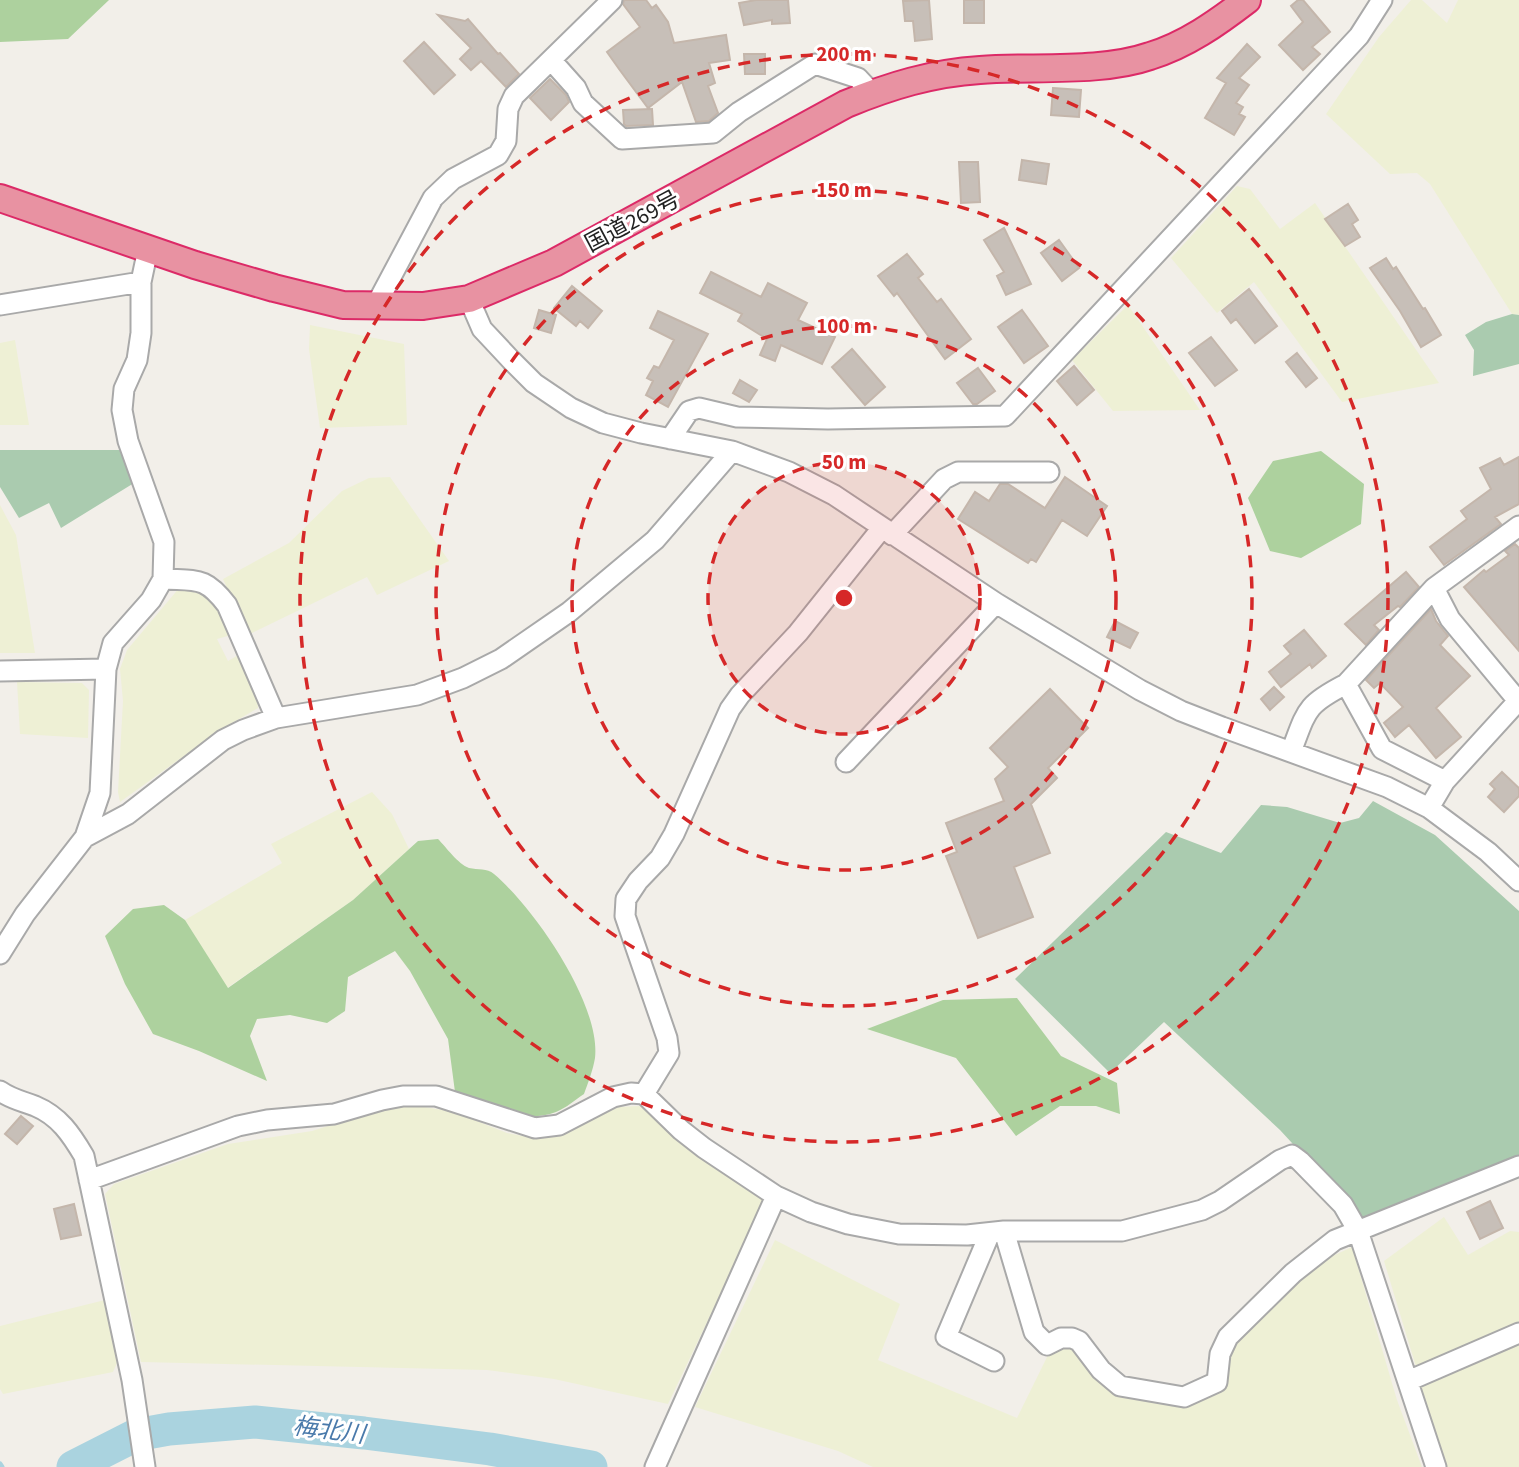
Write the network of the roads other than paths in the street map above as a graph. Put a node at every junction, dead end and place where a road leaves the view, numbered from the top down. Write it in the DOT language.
graph roads {
  1 [pos="612,0"];
  2 [pos="1247,0"];
  3 [pos="1382,0"];
  4 [pos="551,60"];
  5 [pos="872,93"];
  6 [pos="0,198"];
  7 [pos="148,249"];
  8 [pos="141,282"];
  9 [pos="468,299"];
  10 [pos="0,305"];
  11 [pos="375,307"];
  12 [pos="670,439"];
  13 [pos="732,451"];
  14 [pos="1049,472"];
  15 [pos="1519,526"];
  16 [pos="887,531"];
  17 [pos="163,579"];
  18 [pos="1434,588"];
  19 [pos="996,603"];
  20 [pos="106,669"];
  21 [pos="0,671"];
  22 [pos="1346,684"];
  23 [pos="1519,701"];
  24 [pos="276,719"];
  25 [pos="1291,752"];
  26 [pos="846,762"];
  27 [pos="1445,781"];
  28 [pos="1429,808"];
  29 [pos="85,837"];
  30 [pos="1519,881"];
  31 [pos="0,954"];
  32 [pos="0,1091"];
  33 [pos="644,1094"];
  34 [pos="1519,1166"];
  35 [pos="89,1180"];
  36 [pos="776,1196"];
  37 [pos="1358,1231"];
  38 [pos="997,1232"];
  39 [pos="1519,1333"];
  40 [pos="994,1361"];
  41 [pos="1408,1381"];
  42 [pos="145,1467"];
  43 [pos="655,1467"];
  44 [pos="1436,1467"];
  1 -- 4 [label="street"];
  2 -- 5 [label="highway, 国道269号"];
  3 -- 12 [label="street"];
  4 -- 5 [label="street"];
  4 -- 11 [label="street"];
  5 -- 9 [label="highway, 国道269号"];
  6 -- 7 [label="highway, 国道269号"];
  7 -- 8 [label="street"];
  7 -- 11 [label="highway, 国道269号"];
  8 -- 10 [label="street"];
  8 -- 17 [label="street"];
  9 -- 11 [label="highway, 国道269号"];
  9 -- 12 [label="street"];
  12 -- 13 [label="street"];
  13 -- 16 [label="street"];
  13 -- 24 [label="street"];
  14 -- 16 [label="street"];
  15 -- 18 [label="street"];
  16 -- 19 [label="street"];
  16 -- 33 [label="street"];
  17 -- 20 [label="street"];
  17 -- 24 [label="street"];
  18 -- 22 [label="street"];
  18 -- 23 [label="street"];
  19 -- 25 [label="street"];
  19 -- 26 [label="street"];
  20 -- 21 [label="street"];
  20 -- 29 [label="street"];
  22 -- 25 [label="street"];
  22 -- 27 [label="street"];
  23 -- 27 [label="street"];
  24 -- 29 [label="street"];
  25 -- 28 [label="street"];
  27 -- 28 [label="street"];
  28 -- 30 [label="street"];
  29 -- 31 [label="street"];
  32 -- 35 [label="street"];
  33 -- 35 [label="street"];
  33 -- 36 [label="street"];
  34 -- 37 [label="street"];
  35 -- 42 [label="street"];
  36 -- 38 [label="street"];
  36 -- 43 [label="street"];
  37 -- 38 [label="street"];
  37 -- 38 [label="street"];
  37 -- 41 [label="street"];
  38 -- 40 [label="street"];
  39 -- 41 [label="street"];
  41 -- 44 [label="street"];
}
